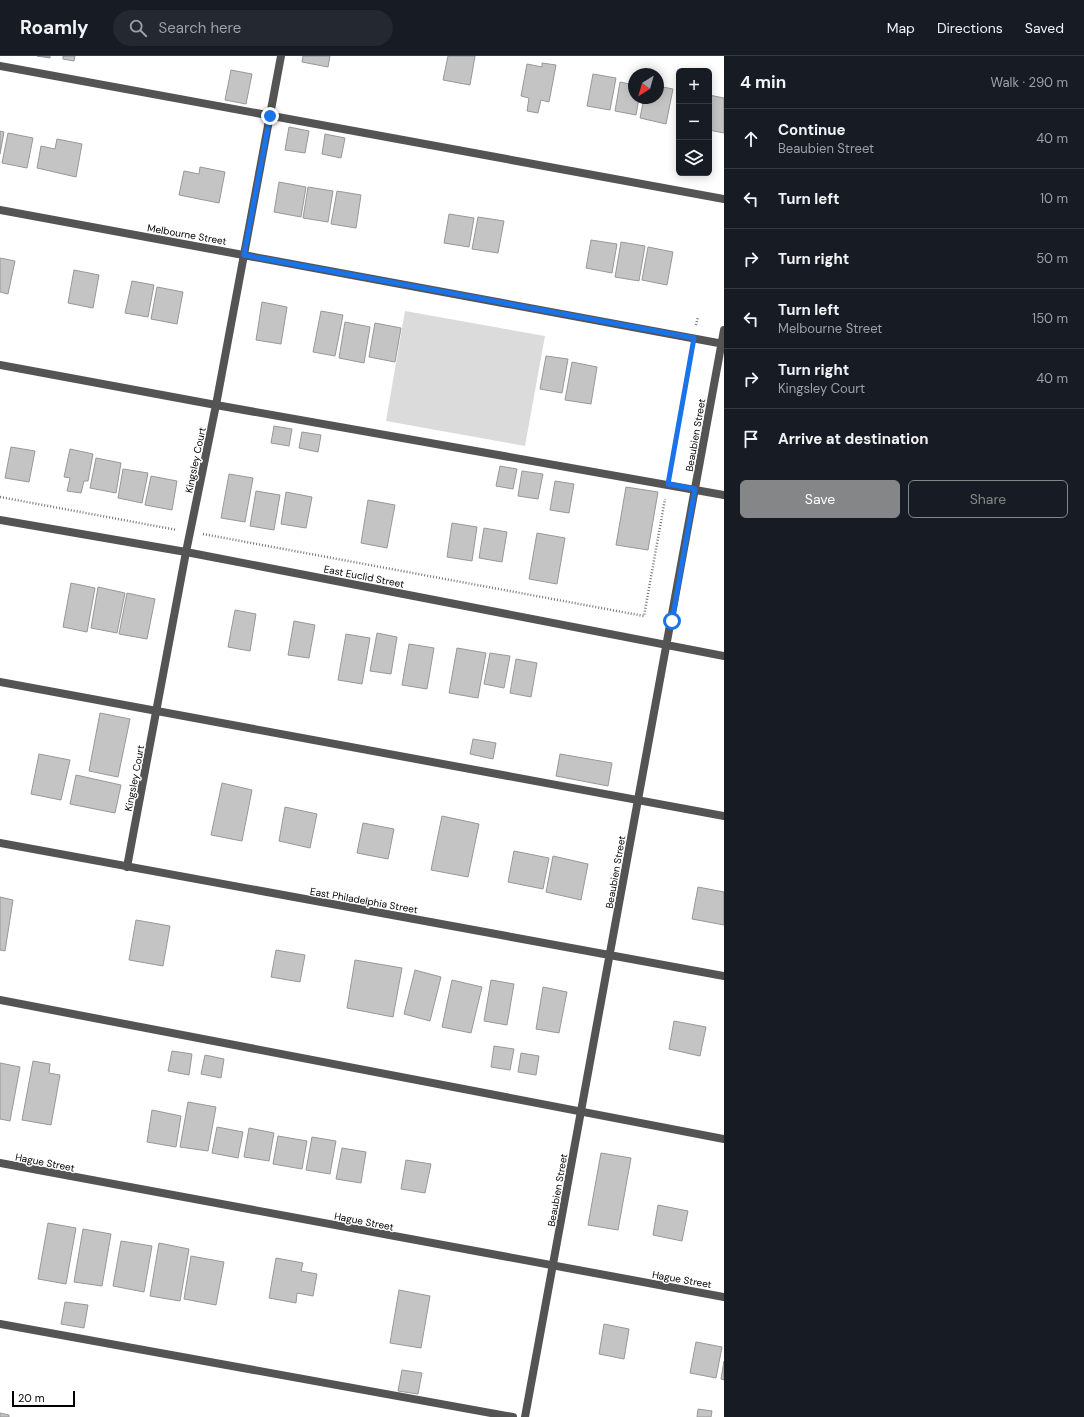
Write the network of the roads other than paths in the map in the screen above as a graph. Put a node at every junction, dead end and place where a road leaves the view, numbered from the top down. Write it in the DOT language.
graph roads {
  1 [pos="281,56"];
  2 [pos="0,66"];
  3 [pos="270,116"];
  4 [pos="724,199"];
  5 [pos="0,210"];
  6 [pos="244,255"];
  7 [pos="724,330"];
  8 [pos="723,343"];
  9 [pos="0,365"];
  10 [pos="216,405"];
  11 [pos="695,489"];
  12 [pos="724,494"];
  13 [pos="0,520"];
  14 [pos="186,552"];
  15 [pos="667,645"];
  16 [pos="724,656"];
  17 [pos="0,682"];
  18 [pos="157,710"];
  19 [pos="639,800"];
  20 [pos="724,816"];
  21 [pos="0,843"];
  22 [pos="127,867"];
  23 [pos="610,955"];
  24 [pos="724,976"];
  25 [pos="0,1000"];
  26 [pos="581,1112"];
  27 [pos="724,1139"];
  28 [pos="0,1163"];
  29 [pos="553,1266"];
  30 [pos="724,1297"];
  31 [pos="0,1324"];
  32 [pos="513,1417"];
  33 [pos="525,1417"];
  1 -- 3 [label="street, Kingsley Court"];
  2 -- 3 [label="street"];
  3 -- 4 [label="street"];
  3 -- 6 [label="street, Kingsley Court"];
  5 -- 6 [label="street, Melbourne Street"];
  6 -- 8 [label="street, Melbourne Street"];
  6 -- 10 [label="street, Kingsley Court"];
  7 -- 8 [label="street, Beaubien Street"];
  8 -- 11 [label="street, Beaubien Street"];
  9 -- 10 [label="street"];
  10 -- 11 [label="street"];
  10 -- 14 [label="street, Kingsley Court"];
  11 -- 12 [label="street"];
  11 -- 15 [label="street, Beaubien Street"];
  13 -- 14 [label="street, East Euclid Street"];
  14 -- 15 [label="street, East Euclid Street"];
  14 -- 18 [label="street, Kingsley Court"];
  15 -- 16 [label="street, East Euclid Street"];
  15 -- 19 [label="street, Beaubien Street"];
  17 -- 18 [label="street"];
  18 -- 19 [label="street"];
  18 -- 22 [label="street, Kingsley Court"];
  19 -- 20 [label="street"];
  19 -- 23 [label="street, Beaubien Street"];
  21 -- 22 [label="street, East Philadelphia Street"];
  22 -- 23 [label="street, East Philadelphia Street"];
  23 -- 24 [label="street, East Philadelphia Street"];
  23 -- 26 [label="street, Beaubien Street"];
  25 -- 26 [label="street"];
  26 -- 27 [label="street"];
  26 -- 29 [label="street, Beaubien Street"];
  28 -- 29 [label="street, Hague Street"];
  29 -- 30 [label="street, Hague Street"];
  29 -- 33 [label="street, Beaubien Street"];
  31 -- 32 [label="street"];
}
